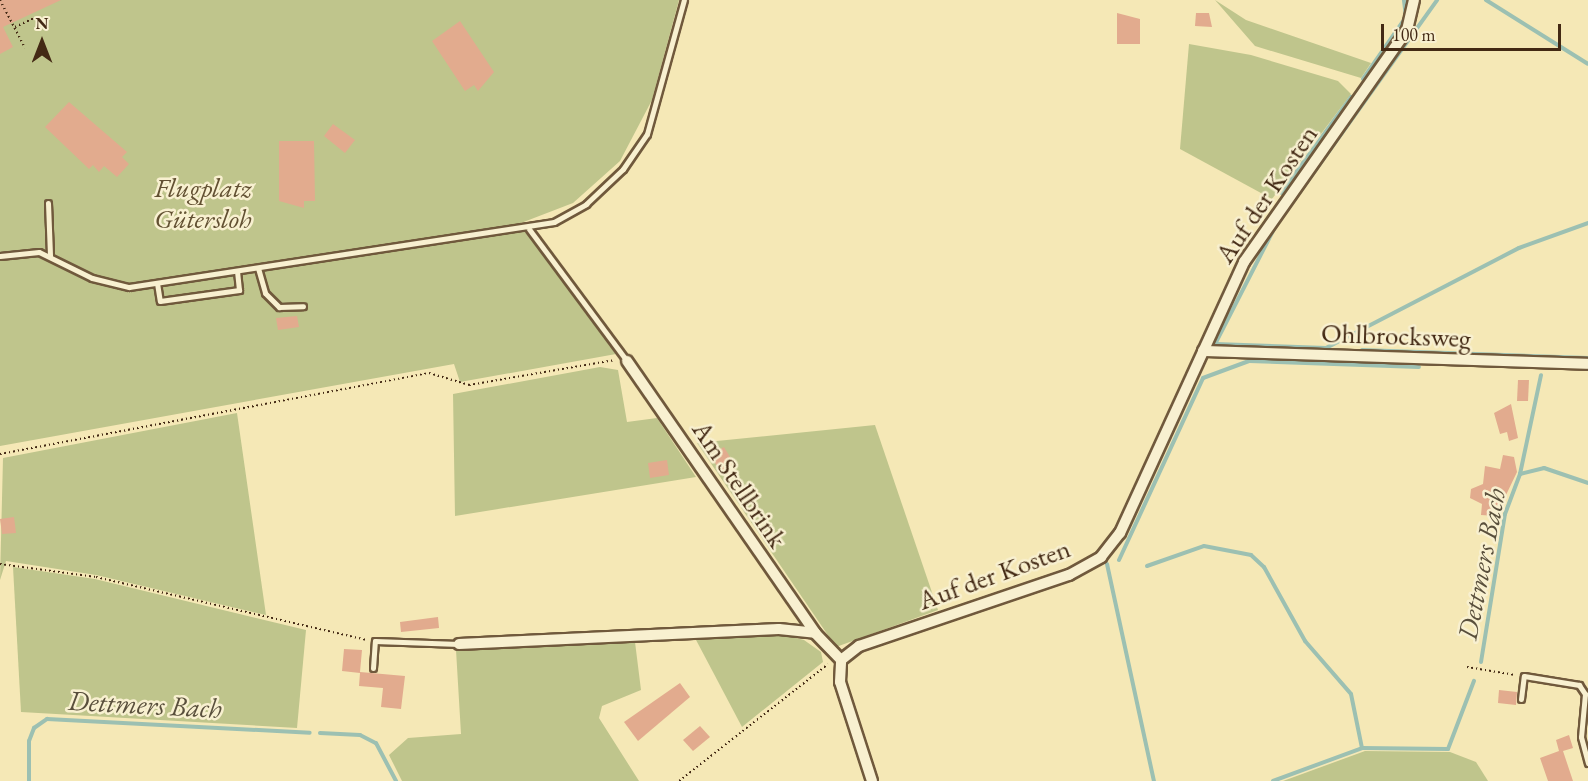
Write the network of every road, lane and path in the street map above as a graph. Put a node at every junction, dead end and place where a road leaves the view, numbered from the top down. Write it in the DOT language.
graph roads {
  1 [pos="0,0"];
  2 [pos="684,0"];
  3 [pos="1414,0"];
  4 [pos="36,17"];
  5 [pos="15,27"];
  6 [pos="25,48"];
  7 [pos="48,203"];
  8 [pos="529,229"];
  9 [pos="0,256"];
  10 [pos="50,256"];
  11 [pos="258,268"];
  12 [pos="237,271"];
  13 [pos="157,283"];
  14 [pos="303,306"];
  15 [pos="1203,351"];
  16 [pos="627,361"];
  17 [pos="1588,364"];
  18 [pos="0,454"];
  19 [pos="0,564"];
  20 [pos="815,633"];
  21 [pos="375,640"];
  22 [pos="459,644"];
  23 [pos="841,660"];
  24 [pos="373,668"];
  25 [pos="1467,668"];
  26 [pos="1524,676"];
  27 [pos="1521,699"];
  28 [pos="1588,763"];
  29 [pos="679,781"];
  30 [pos="872,781"];
  1 -- 5 [label="path"];
  2 -- 8 [label="lane"];
  3 -- 15 [label="street, Auf der Kosten"];
  4 -- 5 [label="path"];
  5 -- 6 [label="path"];
  7 -- 10 [label="lane"];
  8 -- 11 [label="lane"];
  8 -- 16 [label="lane"];
  9 -- 10 [label="lane"];
  10 -- 13 [label="lane"];
  11 -- 12 [label="lane"];
  11 -- 14 [label="lane"];
  12 -- 13 [label="lane"];
  12 -- 13 [label="lane"];
  15 -- 17 [label="street, Ohlbrocksweg"];
  15 -- 23 [label="street, Auf der Kosten"];
  16 -- 18 [label="path"];
  16 -- 20 [label="street, Am Stellbrink"];
  19 -- 21 [label="path"];
  20 -- 22 [label="street"];
  20 -- 23 [label="street"];
  21 -- 22 [label="lane"];
  21 -- 24 [label="lane"];
  23 -- 29 [label="path"];
  23 -- 30 [label="street"];
  25 -- 26 [label="path"];
  26 -- 27 [label="lane"];
  26 -- 28 [label="lane"];
}
